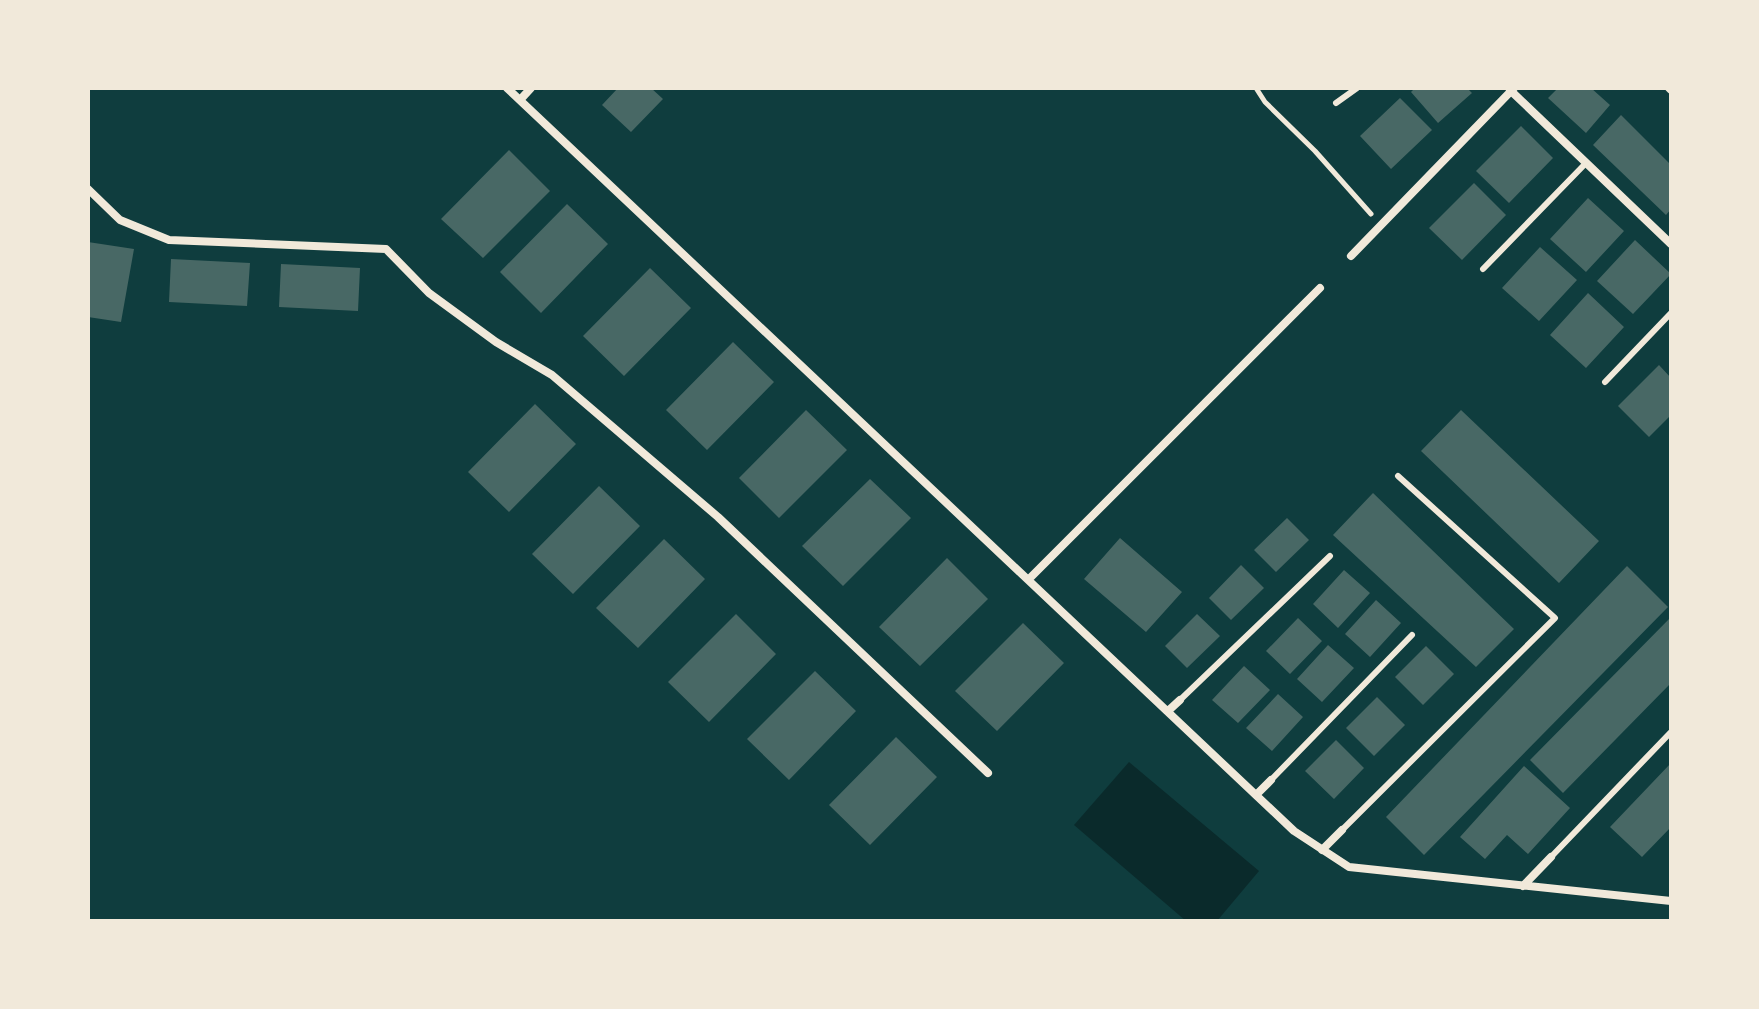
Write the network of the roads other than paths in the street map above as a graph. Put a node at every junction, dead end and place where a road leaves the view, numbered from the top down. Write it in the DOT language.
graph roads {
  1 [pos="507,88"];
  2 [pos="531,88"];
  3 [pos="1357,88"];
  4 [pos="1511,89"];
  5 [pos="520,100"];
  6 [pos="1336,103"];
  7 [pos="1586,163"];
  8 [pos="88,189"];
  9 [pos="1671,244"];
  10 [pos="1351,256"];
  11 [pos="1483,269"];
  12 [pos="1320,288"];
  13 [pos="1671,313"];
  14 [pos="1605,382"];
  15 [pos="1398,476"];
  16 [pos="1330,556"];
  17 [pos="1029,579"];
  18 [pos="1412,635"];
  19 [pos="1180,700"];
  20 [pos="1168,711"];
  21 [pos="1671,732"];
  22 [pos="988,773"];
  23 [pos="1271,780"];
  24 [pos="1256,795"];
  25 [pos="1342,830"];
  26 [pos="1322,850"];
  27 [pos="1551,857"];
  28 [pos="1523,886"];
  29 [pos="1671,901"];
  1 -- 5 [label="street"];
  2 -- 5 [label="street"];
  3 -- 6 [label="lane"];
  4 -- 7 [label="street"];
  4 -- 10 [label="street"];
  5 -- 17 [label="street"];
  7 -- 9 [label="street"];
  7 -- 11 [label="lane"];
  8 -- 22 [label="street"];
  12 -- 17 [label="street"];
  13 -- 14 [label="lane"];
  15 -- 25 [label="lane"];
  16 -- 19 [label="lane"];
  17 -- 20 [label="street"];
  18 -- 23 [label="lane"];
  19 -- 20 [label="street"];
  20 -- 24 [label="street"];
  21 -- 27 [label="lane"];
  23 -- 24 [label="street"];
  24 -- 26 [label="street"];
  25 -- 26 [label="street"];
  26 -- 28 [label="street"];
  27 -- 28 [label="street"];
  28 -- 29 [label="street"];
}
